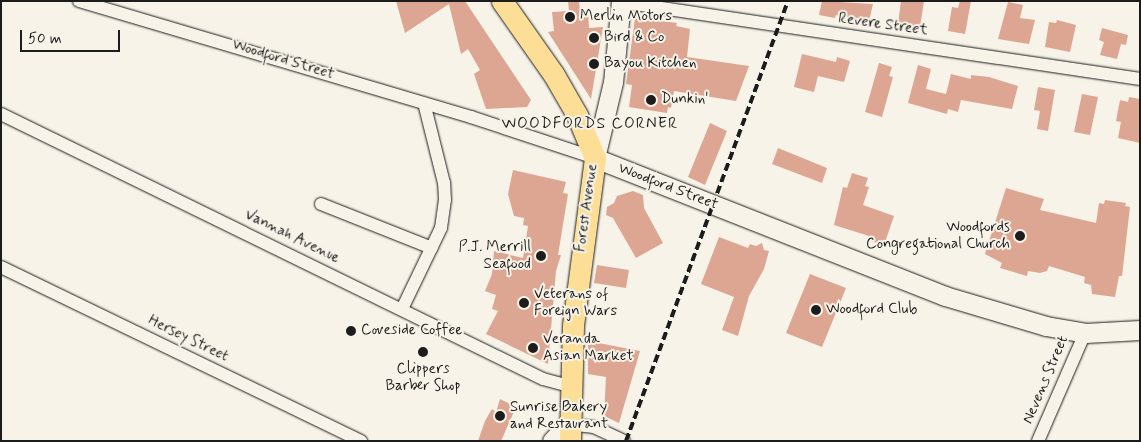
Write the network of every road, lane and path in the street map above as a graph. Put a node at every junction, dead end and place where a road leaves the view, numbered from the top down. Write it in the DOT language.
graph roads {
  1 [pos="79,1"];
  2 [pos="502,1"];
  3 [pos="621,2"];
  4 [pos="1140,80"];
  5 [pos="424,104"];
  6 [pos="1,114"];
  7 [pos="594,158"];
  8 [pos="321,204"];
  9 [pos="432,248"];
  10 [pos="1,266"];
  11 [pos="402,309"];
  12 [pos="1140,330"];
  13 [pos="1084,332"];
  14 [pos="569,386"];
  15 [pos="569,433"];
  16 [pos="360,441"];
  17 [pos="552,441"];
  18 [pos="624,441"];
  19 [pos="1038,441"];
  1 -- 5 [label="street, Woodford Street"];
  2 -- 7 [label="highway, Forest Avenue"];
  3 -- 4 [label="street, Revere Street"];
  3 -- 7 [label="main road"];
  5 -- 7 [label="street, Woodford Street"];
  5 -- 9 [label="street"];
  6 -- 11 [label="street, Vannah Avenue"];
  7 -- 13 [label="main road, Woodford Street"];
  7 -- 14 [label="highway, Forest Avenue"];
  8 -- 9 [label="street"];
  9 -- 11 [label="street"];
  10 -- 16 [label="street, Hersey Street"];
  11 -- 14 [label="street, Vannah Avenue"];
  12 -- 13 [label="main road, Woodford Street"];
  13 -- 19 [label="street, Nevens Street"];
  14 -- 15 [label="highway, Forest Avenue"];
  15 -- 17 [label="main road"];
  15 -- 18 [label="street"];
}
